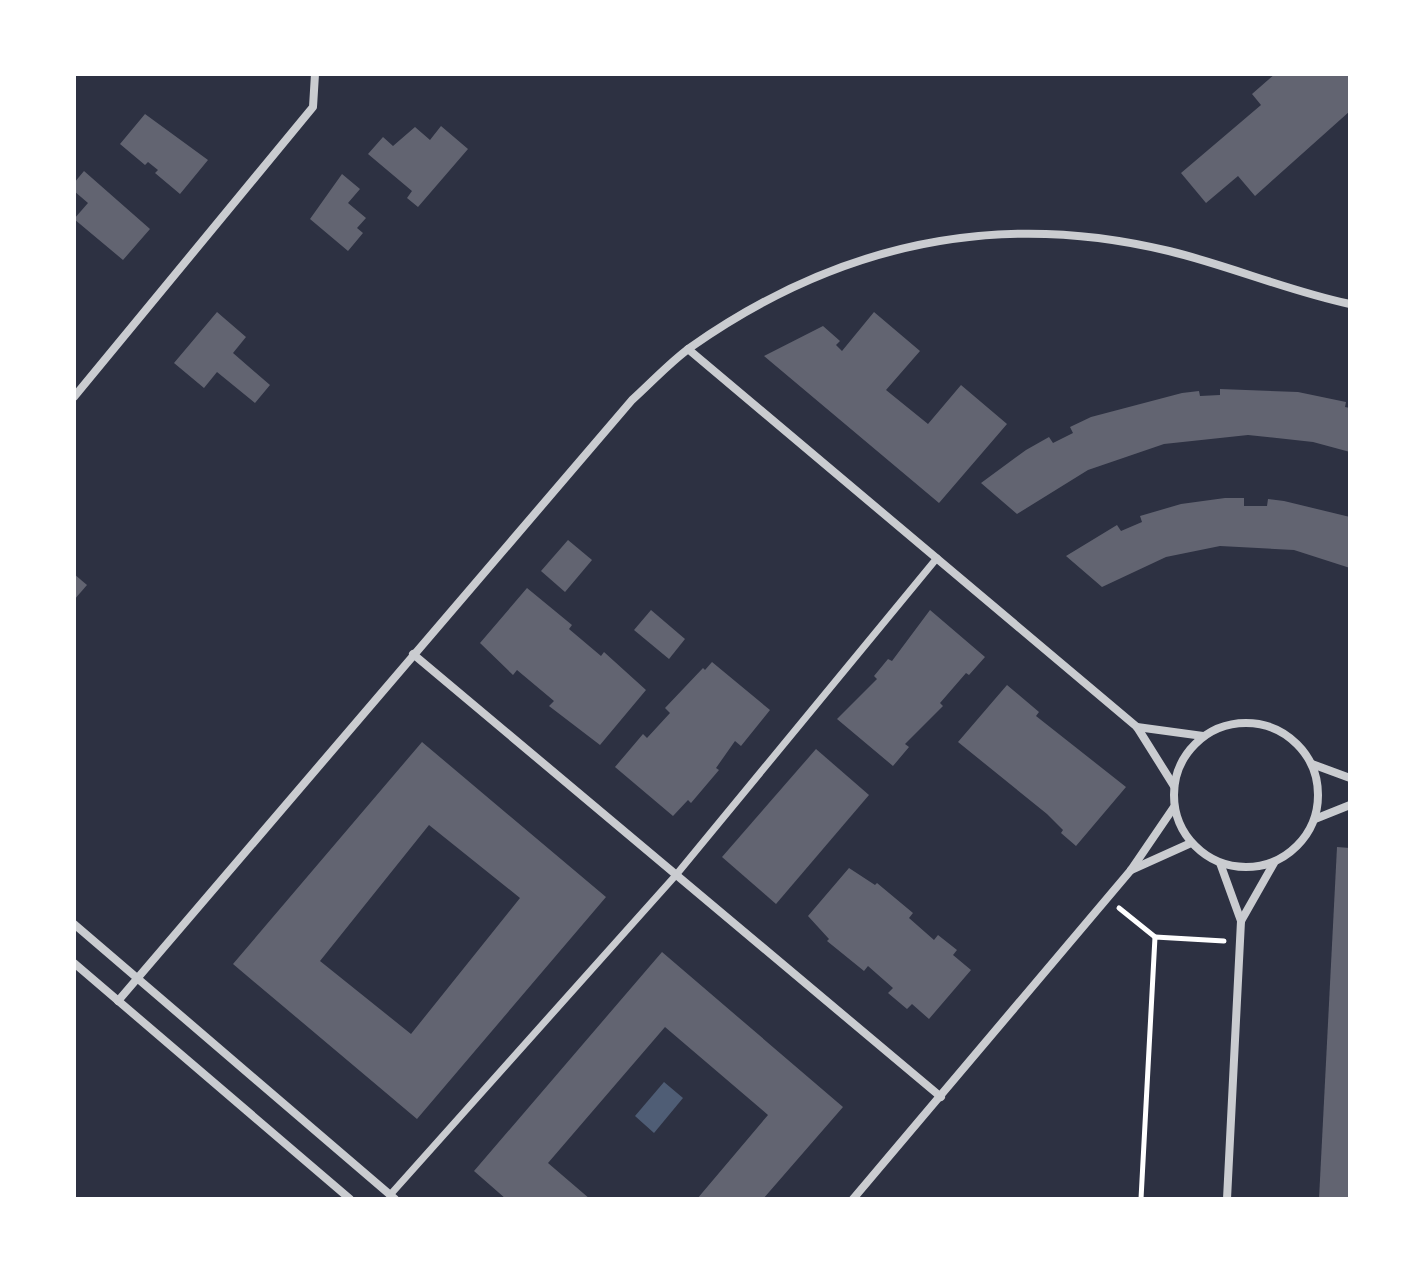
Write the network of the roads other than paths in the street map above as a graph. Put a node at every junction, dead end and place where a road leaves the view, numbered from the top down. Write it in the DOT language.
graph roads {
  1 [pos="315,74"];
  2 [pos="1350,304"];
  3 [pos="688,349"];
  4 [pos="74,397"];
  5 [pos="937,558"];
  6 [pos="413,654"];
  7 [pos="1137,727"];
  8 [pos="1203,736"];
  9 [pos="1312,764"];
  10 [pos="1350,778"];
  11 [pos="1174,786"];
  12 [pos="1350,805"];
  13 [pos="1174,807"];
  14 [pos="1315,819"];
  15 [pos="1191,843"];
  16 [pos="1220,863"];
  17 [pos="1274,863"];
  18 [pos="1131,870"];
  19 [pos="676,875"];
  20 [pos="1241,921"];
  21 [pos="74,924"];
  22 [pos="74,963"];
  23 [pos="137,978"];
  24 [pos="118,1001"];
  25 [pos="941,1097"];
  26 [pos="393,1197"];
  27 [pos="350,1199"];
  28 [pos="853,1199"];
  29 [pos="1227,1199"];
  1 -- 4 [label="street"];
  2 -- 3 [label="street"];
  3 -- 5 [label="street"];
  3 -- 6 [label="street"];
  5 -- 7 [label="street"];
  5 -- 19 [label="street"];
  6 -- 19 [label="street"];
  6 -- 23 [label="street"];
  7 -- 8 [label="street"];
  7 -- 11 [label="street"];
  8 -- 9 [label="street"];
  8 -- 11 [label="street"];
  9 -- 10 [label="street"];
  9 -- 14 [label="street"];
  11 -- 13 [label="street"];
  12 -- 14 [label="street"];
  13 -- 15 [label="street"];
  13 -- 18 [label="street"];
  14 -- 17 [label="street"];
  15 -- 16 [label="street"];
  15 -- 18 [label="street"];
  16 -- 17 [label="street"];
  16 -- 20 [label="street"];
  17 -- 20 [label="street"];
  18 -- 25 [label="street"];
  19 -- 25 [label="street"];
  19 -- 26 [label="street"];
  20 -- 29 [label="street"];
  21 -- 23 [label="street"];
  22 -- 24 [label="street"];
  23 -- 24 [label="street"];
  23 -- 26 [label="street"];
  24 -- 27 [label="street"];
  25 -- 28 [label="street"];
}
